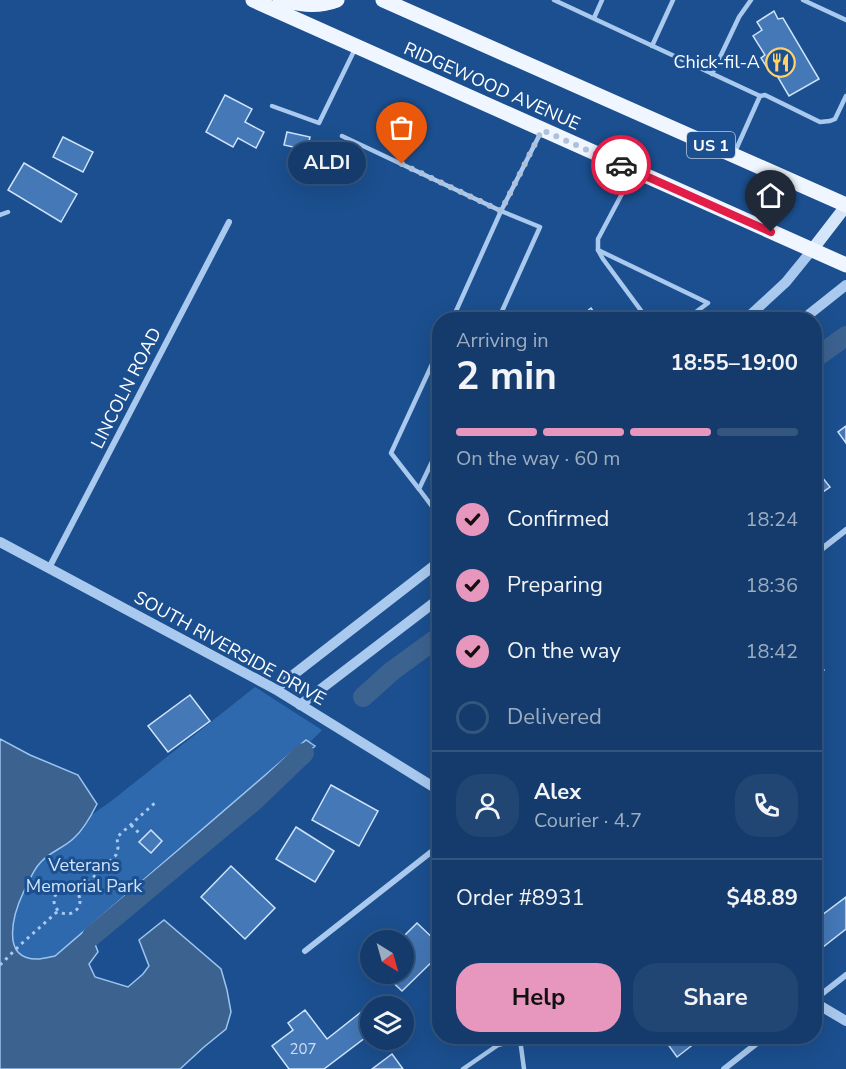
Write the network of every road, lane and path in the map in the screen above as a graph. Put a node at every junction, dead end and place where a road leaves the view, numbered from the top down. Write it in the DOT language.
graph roads {
  1 [pos="253,0"];
  2 [pos="280,0"];
  3 [pos="337,0"];
  4 [pos="383,0"];
  5 [pos="554,0"];
  6 [pos="602,0"];
  7 [pos="673,0"];
  8 [pos="750,0"];
  9 [pos="803,0"];
  10 [pos="594,18"];
  11 [pos="846,20"];
  12 [pos="652,46"];
  13 [pos="356,47"];
  14 [pos="712,74"];
  15 [pos="760,96"];
  16 [pos="846,96"];
  17 [pos="272,106"];
  18 [pos="542,130"];
  19 [pos="342,136"];
  20 [pos="733,155"];
  21 [pos="634,171"];
  22 [pos="846,206"];
  23 [pos="501,211"];
  24 [pos="8,212"];
  25 [pos="0,215"];
  26 [pos="229,222"];
  27 [pos="598,250"];
  28 [pos="812,250"];
  29 [pos="846,265"];
  30 [pos="846,285"];
  31 [pos="456,312"];
  32 [pos="502,312"];
  33 [pos="642,312"];
  34 [pos="696,312"];
  35 [pos="754,312"];
  36 [pos="812,312"];
  37 [pos="432,364"];
  38 [pos="432,462"];
  39 [pos="419,489"];
  40 [pos="432,506"];
  41 [pos="846,530"];
  42 [pos="0,542"];
  43 [pos="822,549"];
  44 [pos="432,567"];
  45 [pos="49,568"];
  46 [pos="432,604"];
  47 [pos="275,689"];
  48 [pos="300,705"];
  49 [pos="432,786"];
  50 [pos="156,802"];
  51 [pos="131,825"];
  52 [pos="140,834"];
  53 [pos="432,851"];
  54 [pos="77,893"];
  55 [pos="58,911"];
  56 [pos="304,951"];
  57 [pos="0,966"];
  58 [pos="846,975"];
  59 [pos="822,994"];
  60 [pos="822,1006"];
  61 [pos="846,1021"];
  62 [pos="504,1044"];
  63 [pos="522,1044"];
  64 [pos="756,1044"];
  65 [pos="463,1069"];
  66 [pos="524,1069"];
  67 [pos="724,1069"];
  1 -- 13 [label="main road, RIDGEWOOD AVENUE"];
  2 -- 3 [label="main road"];
  4 -- 20 [label="main road, RIDGEWOOD AVENUE / US 1"];
  5 -- 10 [label="lane"];
  6 -- 10 [label="lane"];
  7 -- 12 [label="lane"];
  8 -- 14 [label="lane"];
  9 -- 11 [label="lane"];
  10 -- 12 [label="lane"];
  12 -- 14 [label="lane"];
  13 -- 17 [label="lane"];
  13 -- 18 [label="main road, RIDGEWOOD AVENUE"];
  14 -- 15 [label="lane"];
  15 -- 16 [label="lane"];
  15 -- 20 [label="lane"];
  18 -- 21 [label="main road, RIDGEWOOD AVENUE"];
  18 -- 23 [label="lane"];
  19 -- 23 [label="lane"];
  20 -- 22 [label="main road, RIDGEWOOD AVENUE / US 1"];
  21 -- 27 [label="lane"];
  21 -- 28 [label="main road, RIDGEWOOD AVENUE"];
  22 -- 28 [label="main road"];
  23 -- 31 [label="lane"];
  23 -- 32 [label="lane"];
  24 -- 25 [label="lane"];
  26 -- 45 [label="street, LINCOLN ROAD"];
  27 -- 33 [label="lane"];
  27 -- 34 [label="lane"];
  28 -- 29 [label="main road, RIDGEWOOD AVENUE"];
  28 -- 35 [label="street"];
  30 -- 36 [label="street"];
  37 -- 39 [label="lane"];
  38 -- 39 [label="lane"];
  39 -- 40 [label="lane"];
  41 -- 43 [label="street"];
  42 -- 45 [label="street, SOUTH RIVERSIDE DRIVE"];
  44 -- 47 [label="street"];
  45 -- 47 [label="street, SOUTH RIVERSIDE DRIVE"];
  46 -- 48 [label="street"];
  47 -- 48 [label="street, SOUTH RIVERSIDE DRIVE"];
  48 -- 49 [label="street, SOUTH RIVERSIDE DRIVE"];
  50 -- 51 [label="path"];
  51 -- 52 [label="path"];
  51 -- 54 [label="path"];
  53 -- 56 [label="street"];
  54 -- 55 [label="path"];
  54 -- 55 [label="path"];
  55 -- 57 [label="path"];
  58 -- 59 [label="street"];
  60 -- 61 [label="street"];
  62 -- 65 [label="lane"];
  63 -- 66 [label="lane"];
  64 -- 67 [label="street"];
}
